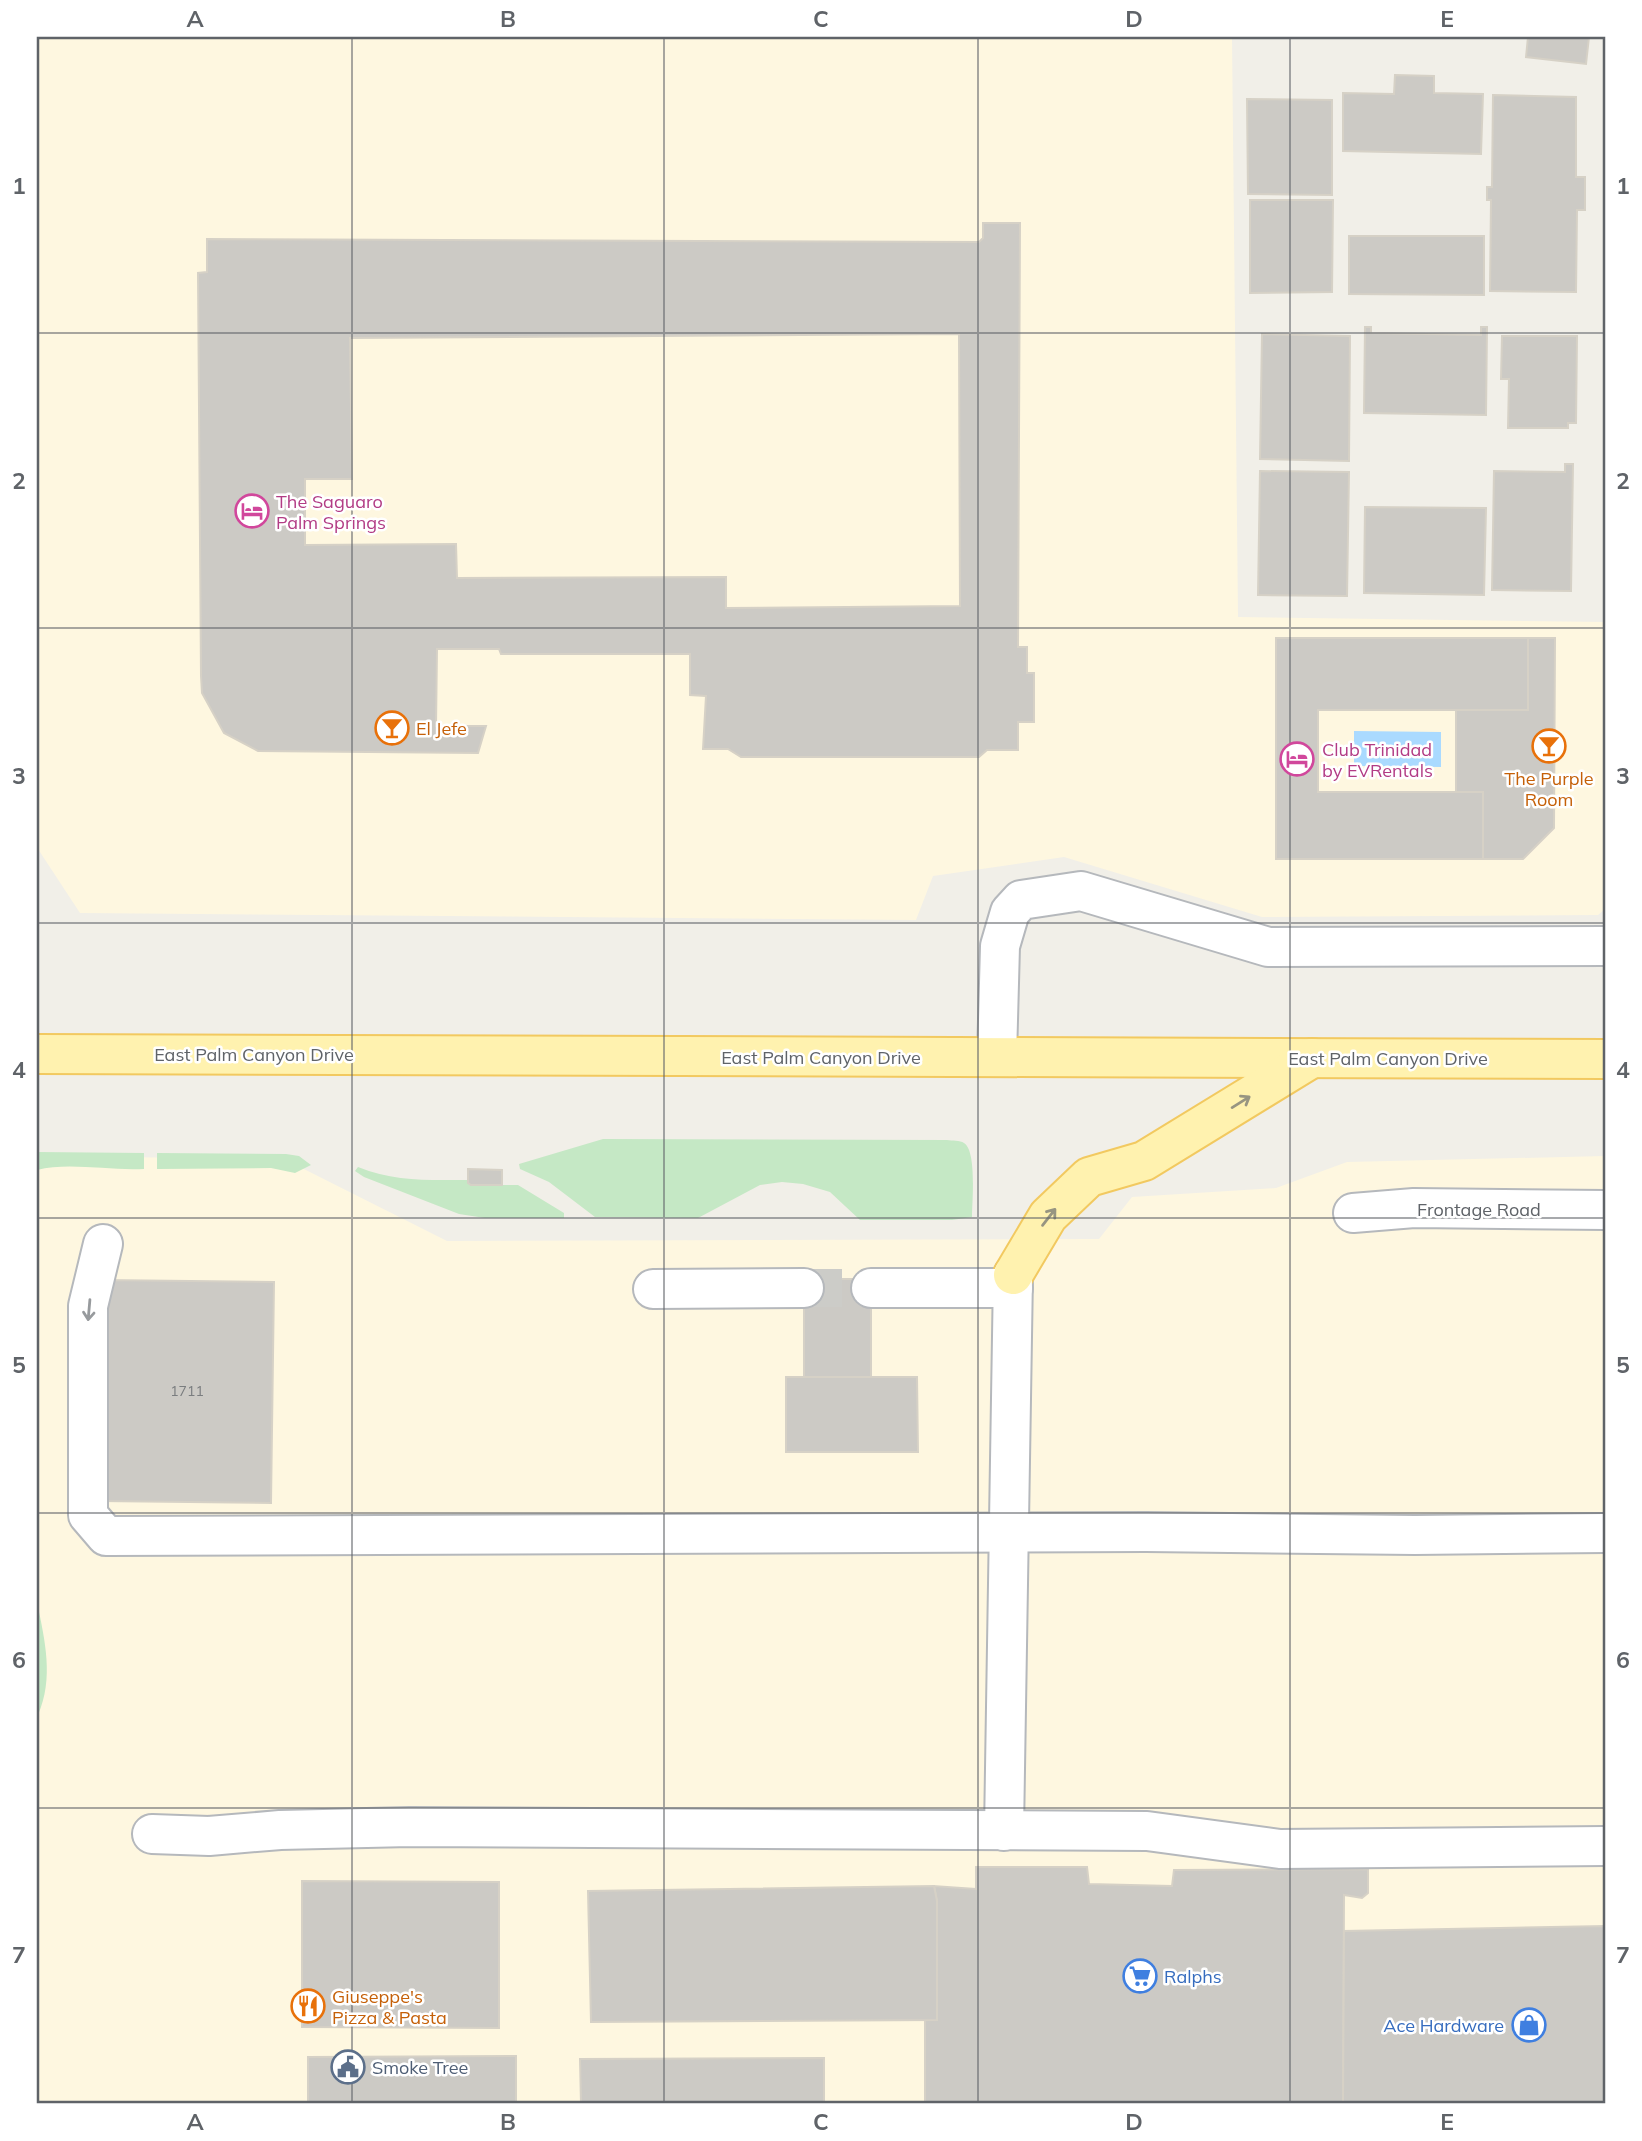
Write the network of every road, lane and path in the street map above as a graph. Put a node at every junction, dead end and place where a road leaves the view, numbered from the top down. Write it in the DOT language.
graph roads {
  1 [pos="1605,946"];
  2 [pos="37,1054"];
  3 [pos="997,1057"];
  4 [pos="1312,1058"];
  5 [pos="1605,1059"];
  6 [pos="1605,1210"];
  7 [pos="1353,1213"];
  8 [pos="103,1244"];
  9 [pos="1013,1282"];
  10 [pos="804,1288"];
  11 [pos="871,1288"];
  12 [pos="653,1289"];
  13 [pos="1605,1506"];
  14 [pos="1010,1533"];
  15 [pos="1592,1533"];
  16 [pos="1004,1830"];
  17 [pos="152,1834"];
  18 [pos="1605,1846"];
  1 -- 3 [label="street"];
  2 -- 3 [label="main road, East Palm Canyon Drive"];
  3 -- 4 [label="main road, East Palm Canyon Drive"];
  4 -- 5 [label="main road, East Palm Canyon Drive"];
  9 -- 4 [label="main road, one-way"];
  6 -- 7 [label="street, Frontage Road"];
  8 -- 14 [label="street, one-way"];
  9 -- 11 [label="street"];
  9 -- 14 [label="street"];
  10 -- 12 [label="street"];
  13 -- 15 [label="street"];
  14 -- 15 [label="street"];
  14 -- 16 [label="street"];
  16 -- 17 [label="street"];
  16 -- 18 [label="street"];
}
